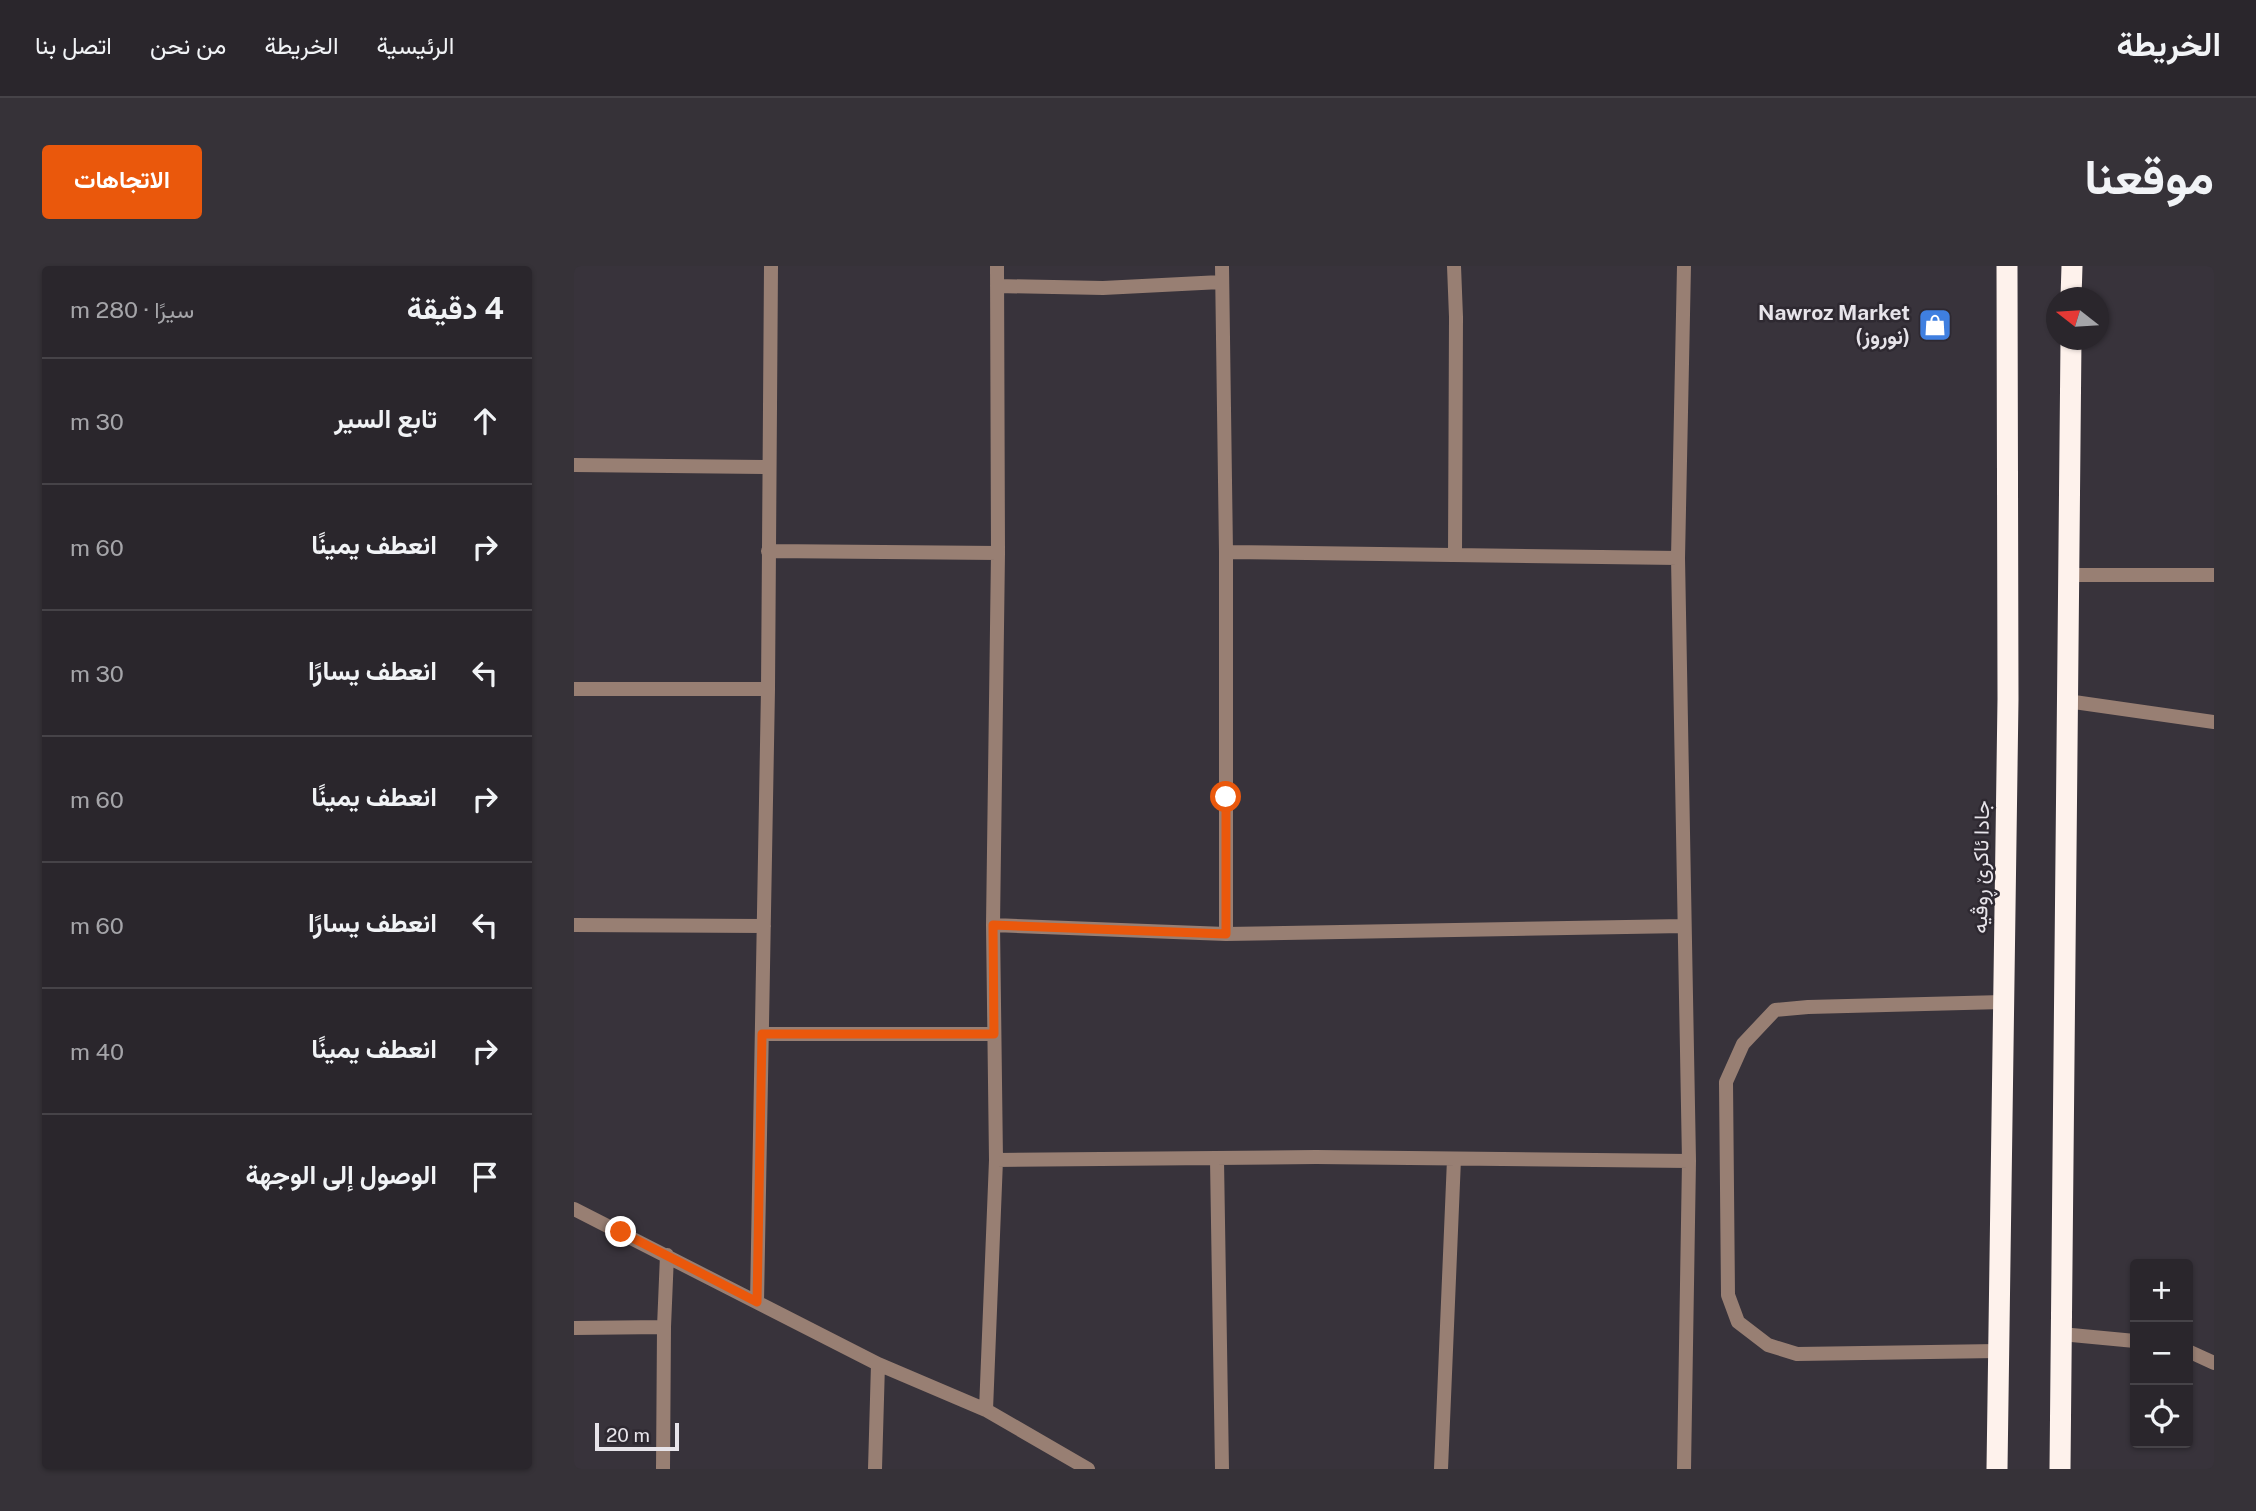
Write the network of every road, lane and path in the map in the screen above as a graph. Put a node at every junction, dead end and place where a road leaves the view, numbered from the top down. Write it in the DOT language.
graph roads {
  1 [pos="771,266"];
  2 [pos="997,266"];
  3 [pos="1222,266"];
  4 [pos="1454,266"];
  5 [pos="1684,266"];
  6 [pos="2007,266"];
  7 [pos="2071,266"];
  8 [pos="1221,282"];
  9 [pos="997,286"];
  10 [pos="2071,287"];
  11 [pos="2071,350"];
  12 [pos="574,465"];
  13 [pos="768,467"];
  14 [pos="768,551"];
  15 [pos="1226,552"];
  16 [pos="998,553"];
  17 [pos="1455,555"];
  18 [pos="1678,558"];
  19 [pos="2068,575"];
  20 [pos="2214,575"];
  21 [pos="574,689"];
  22 [pos="768,689"];
  23 [pos="2067,701"];
  24 [pos="2214,722"];
  25 [pos="574,925"];
  26 [pos="993,925"];
  27 [pos="764,926"];
  28 [pos="1684,926"];
  29 [pos="1226,934"];
  30 [pos="2003,1002"];
  31 [pos="762,1034"];
  32 [pos="994,1034"];
  33 [pos="1454,1159"];
  34 [pos="996,1160"];
  35 [pos="1217,1160"];
  36 [pos="1689,1161"];
  37 [pos="574,1209"];
  38 [pos="667,1255"];
  39 [pos="757,1302"];
  40 [pos="664,1327"];
  41 [pos="574,1328"];
  42 [pos="2061,1334"];
  43 [pos="2130,1341"];
  44 [pos="1997,1351"];
  45 [pos="2193,1354"];
  46 [pos="2214,1363"];
  47 [pos="878,1364"];
  48 [pos="986,1410"];
  49 [pos="1996,1466"];
  50 [pos="1084,1468"];
  51 [pos="663,1469"];
  52 [pos="875,1469"];
  53 [pos="1222,1469"];
  54 [pos="1441,1469"];
  55 [pos="1684,1469"];
  56 [pos="2060,1469"];
  1 -- 13 [label="street"];
  2 -- 9 [label="street"];
  3 -- 8 [label="street"];
  4 -- 17 [label="street"];
  5 -- 18 [label="street"];
  6 -- 30 [label="highway, جادا ئاکرێ ڕوڤیە"];
  7 -- 10 [label="highway"];
  8 -- 9 [label="street"];
  8 -- 15 [label="street"];
  9 -- 16 [label="street"];
  11 -- 19 [label="highway"];
  12 -- 13 [label="street"];
  13 -- 14 [label="street"];
  14 -- 16 [label="street"];
  14 -- 22 [label="street"];
  15 -- 17 [label="street"];
  15 -- 29 [label="street"];
  16 -- 26 [label="street"];
  17 -- 18 [label="street"];
  18 -- 28 [label="street"];
  19 -- 20 [label="street"];
  19 -- 23 [label="highway"];
  21 -- 22 [label="street"];
  22 -- 27 [label="street"];
  23 -- 24 [label="street"];
  23 -- 42 [label="highway"];
  25 -- 27 [label="street"];
  26 -- 29 [label="street"];
  26 -- 32 [label="street"];
  27 -- 31 [label="street"];
  28 -- 29 [label="street"];
  28 -- 36 [label="street"];
  30 -- 44 [label="highway, جادا ئاکرێ ڕوڤیە"];
  30 -- 44 [label="street"];
  31 -- 32 [label="street"];
  31 -- 39 [label="street"];
  32 -- 34 [label="street"];
  33 -- 35 [label="street"];
  33 -- 36 [label="street"];
  33 -- 54 [label="street"];
  34 -- 35 [label="street"];
  34 -- 48 [label="street"];
  35 -- 53 [label="street"];
  36 -- 55 [label="street"];
  37 -- 38 [label="street"];
  38 -- 39 [label="street"];
  38 -- 40 [label="street"];
  39 -- 47 [label="street"];
  40 -- 41 [label="street"];
  40 -- 51 [label="street"];
  42 -- 43 [label="street"];
  42 -- 56 [label="highway"];
  44 -- 49 [label="highway, جادا ئاکرێ ڕوڤیە"];
  45 -- 46 [label="street"];
  47 -- 48 [label="street"];
  47 -- 52 [label="street"];
  48 -- 50 [label="street"];
}
